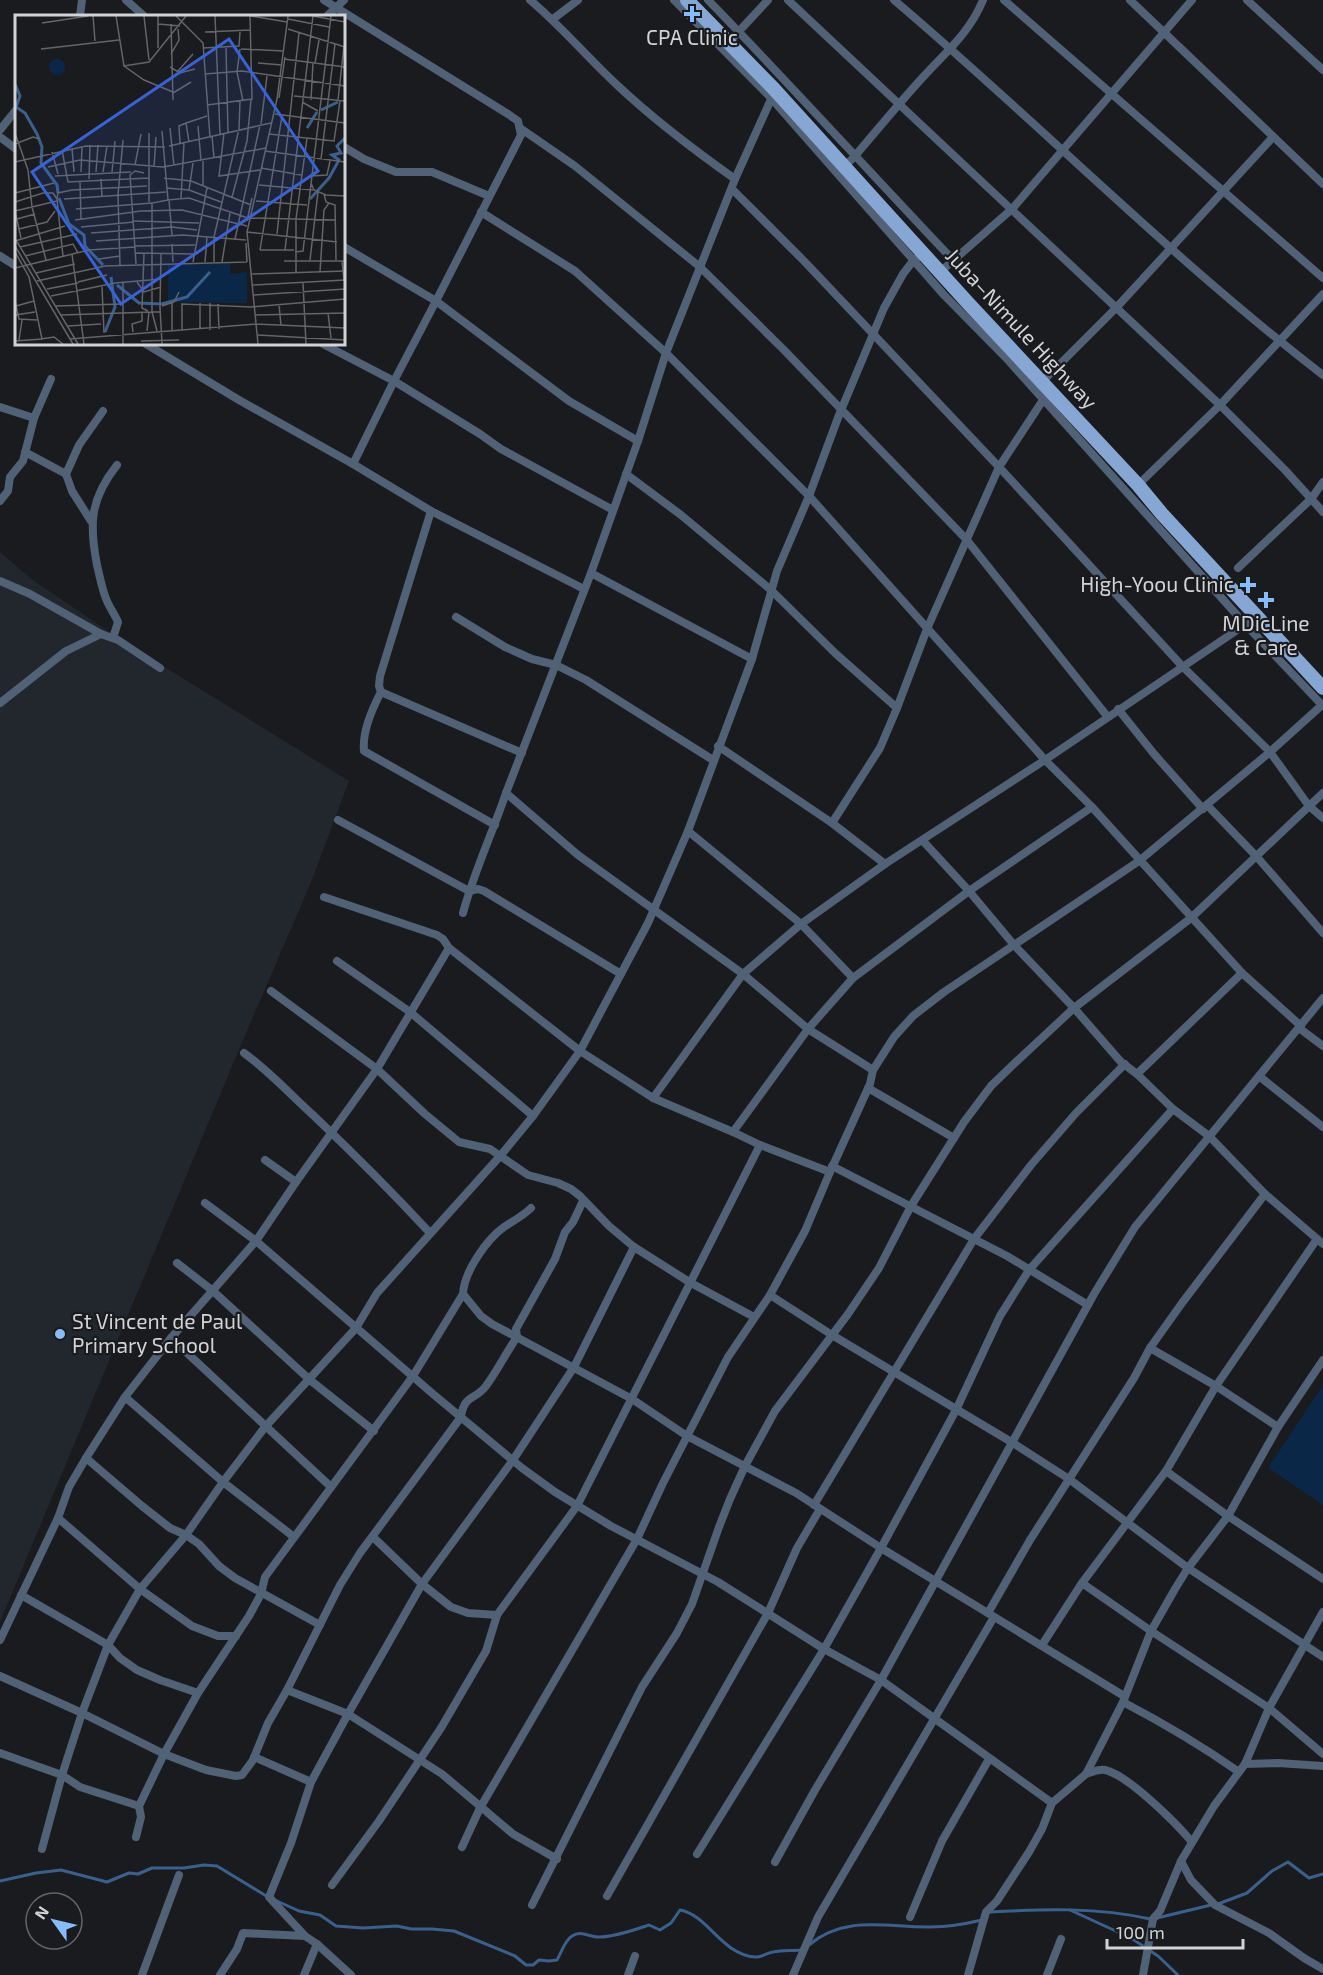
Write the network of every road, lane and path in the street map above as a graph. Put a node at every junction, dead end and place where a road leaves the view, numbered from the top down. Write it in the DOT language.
graph roads {
  1 [pos="82,0"];
  2 [pos="126,0"];
  3 [pos="324,0"];
  4 [pos="344,0"];
  5 [pos="530,0"];
  6 [pos="578,0"];
  7 [pos="674,0"];
  8 [pos="687,0"];
  9 [pos="708,0"];
  10 [pos="768,0"];
  11 [pos="788,0"];
  12 [pos="894,0"];
  13 [pos="983,0"];
  14 [pos="1004,0"];
  15 [pos="1130,0"];
  16 [pos="1192,0"];
  17 [pos="1247,0"];
  18 [pos="335,8"];
  19 [pos="80,15"];
  20 [pos="143,15"];
  21 [pos="328,15"];
  22 [pos="553,20"];
  23 [pos="1164,32"];
  24 [pos="733,36"];
  25 [pos="951,48"];
  26 [pos="1323,70"];
  27 [pos="1112,93"];
  28 [pos="773,94"];
  29 [pos="898,105"];
  30 [pos="15,111"];
  31 [pos="520,128"];
  32 [pos="0,130"];
  33 [pos="1274,137"];
  34 [pos="0,138"];
  35 [pos="15,148"];
  36 [pos="345,148"];
  37 [pos="1061,151"];
  38 [pos="850,161"];
  39 [pos="735,179"];
  40 [pos="1323,184"];
  41 [pos="732,189"];
  42 [pos="1225,191"];
  43 [pos="489,196"];
  44 [pos="1012,209"];
  45 [pos="481,212"];
  46 [pos="345,248"];
  47 [pos="1170,249"];
  48 [pos="0,256"];
  49 [pos="918,257"];
  50 [pos="953,260"];
  51 [pos="15,265"];
  52 [pos="700,267"];
  53 [pos="940,272"];
  54 [pos="1323,278"];
  55 [pos="1323,294"];
  56 [pos="436,301"];
  57 [pos="1116,308"];
  58 [pos="874,334"];
  59 [pos="1279,342"];
  60 [pos="148,345"];
  61 [pos="325,345"];
  62 [pos="666,353"];
  63 [pos="1323,375"];
  64 [pos="51,379"];
  65 [pos="393,381"];
  66 [pos="1042,381"];
  67 [pos="1043,400"];
  68 [pos="1220,405"];
  69 [pos="0,406"];
  70 [pos="841,409"];
  71 [pos="103,411"];
  72 [pos="34,418"];
  73 [pos="638,441"];
  74 [pos="25,452"];
  75 [pos="353,464"];
  76 [pos="117,465"];
  77 [pos="999,467"];
  78 [pos="66,474"];
  79 [pos="626,474"];
  80 [pos="1323,482"];
  81 [pos="1138,485"];
  82 [pos="809,496"];
  83 [pos="1311,499"];
  84 [pos="0,501"];
  85 [pos="613,510"];
  86 [pos="431,511"];
  87 [pos="1323,512"];
  88 [pos="91,521"];
  89 [pos="966,539"];
  90 [pos="1238,568"];
  91 [pos="591,573"];
  92 [pos="0,581"];
  93 [pos="584,589"];
  94 [pos="771,590"];
  95 [pos="456,617"];
  96 [pos="1251,620"];
  97 [pos="927,628"];
  98 [pos="101,634"];
  99 [pos="113,638"];
  100 [pos="752,660"];
  101 [pos="556,665"];
  102 [pos="1183,667"];
  103 [pos="160,669"];
  104 [pos="1323,688"];
  105 [pos="381,692"];
  106 [pos="0,703"];
  107 [pos="1323,705"];
  108 [pos="897,708"];
  109 [pos="1118,709"];
  110 [pos="1107,716"];
  111 [pos="718,746"];
  112 [pos="1270,752"];
  113 [pos="522,753"];
  114 [pos="713,760"];
  115 [pos="1045,760"];
  116 [pos="506,793"];
  117 [pos="1323,793"];
  118 [pos="1310,806"];
  119 [pos="1092,807"];
  120 [pos="1205,807"];
  121 [pos="1323,818"];
  122 [pos="338,820"];
  123 [pos="832,823"];
  124 [pos="495,825"];
  125 [pos="688,831"];
  126 [pos="922,841"];
  127 [pos="1257,857"];
  128 [pos="1139,861"];
  129 [pos="885,864"];
  130 [pos="469,891"];
  131 [pos="969,891"];
  132 [pos="324,897"];
  133 [pos="654,910"];
  134 [pos="463,913"];
  135 [pos="1191,918"];
  136 [pos="801,924"];
  137 [pos="1323,933"];
  138 [pos="1014,945"];
  139 [pos="449,948"];
  140 [pos="337,962"];
  141 [pos="1242,973"];
  142 [pos="743,974"];
  143 [pos="621,975"];
  144 [pos="853,978"];
  145 [pos="271,992"];
  146 [pos="1323,998"];
  147 [pos="1074,1008"];
  148 [pos="410,1012"];
  149 [pos="1300,1027"];
  150 [pos="808,1029"];
  151 [pos="1323,1046"];
  152 [pos="580,1051"];
  153 [pos="244,1053"];
  154 [pos="1125,1064"];
  155 [pos="377,1069"];
  156 [pos="873,1070"];
  157 [pos="1137,1074"];
  158 [pos="1259,1076"];
  159 [pos="868,1088"];
  160 [pos="653,1098"];
  161 [pos="1173,1109"];
  162 [pos="533,1116"];
  163 [pos="1323,1127"];
  164 [pos="734,1132"];
  165 [pos="332,1133"];
  166 [pos="1209,1136"];
  167 [pos="954,1138"];
  168 [pos="760,1145"];
  169 [pos="501,1155"];
  170 [pos="265,1160"];
  171 [pos="831,1169"];
  172 [pos="296,1182"];
  173 [pos="1265,1194"];
  174 [pos="583,1201"];
  175 [pos="205,1203"];
  176 [pos="911,1206"];
  177 [pos="531,1208"];
  178 [pos="430,1233"];
  179 [pos="974,1239"];
  180 [pos="256,1241"];
  181 [pos="1320,1241"];
  182 [pos="634,1247"];
  183 [pos="177,1263"];
  184 [pos="1029,1270"];
  185 [pos="692,1283"];
  186 [pos="213,1291"];
  187 [pos="462,1294"];
  188 [pos="770,1295"];
  189 [pos="1088,1305"];
  190 [pos="754,1317"];
  191 [pos="356,1328"];
  192 [pos="832,1335"];
  193 [pos="517,1337"];
  194 [pos="171,1338"];
  195 [pos="1150,1348"];
  196 [pos="1323,1360"];
  197 [pos="574,1367"];
  198 [pos="894,1372"];
  199 [pos="412,1376"];
  200 [pos="309,1380"];
  201 [pos="1216,1386"];
  202 [pos="125,1397"];
  203 [pos="633,1399"];
  204 [pos="956,1410"];
  205 [pos="461,1417"];
  206 [pos="265,1427"];
  207 [pos="1278,1427"];
  208 [pos="374,1431"];
  209 [pos="687,1436"];
  210 [pos="1013,1443"];
  211 [pos="86,1458"];
  212 [pos="513,1460"];
  213 [pos="745,1466"];
  214 [pos="1166,1471"];
  215 [pos="1069,1479"];
  216 [pos="224,1482"];
  217 [pos="331,1487"];
  218 [pos="577,1506"];
  219 [pos="817,1507"];
  220 [pos="1228,1515"];
  221 [pos="58,1518"];
  222 [pos="1128,1522"];
  223 [pos="186,1535"];
  224 [pos="294,1537"];
  225 [pos="373,1537"];
  226 [pos="637,1539"];
  227 [pos="881,1548"];
  228 [pos="1188,1568"];
  229 [pos="702,1574"];
  230 [pos="1323,1579"];
  231 [pos="936,1580"];
  232 [pos="1082,1583"];
  233 [pos="422,1584"];
  234 [pos="140,1589"];
  235 [pos="261,1594"];
  236 [pos="21,1595"];
  237 [pos="1323,1612"];
  238 [pos="768,1613"];
  239 [pos="497,1615"];
  240 [pos="991,1615"];
  241 [pos="320,1626"];
  242 [pos="1151,1631"];
  243 [pos="236,1636"];
  244 [pos="0,1640"];
  245 [pos="1304,1644"];
  246 [pos="108,1645"];
  247 [pos="1042,1645"];
  248 [pos="824,1649"];
  249 [pos="1323,1657"];
  250 [pos="0,1676"];
  251 [pos="881,1680"];
  252 [pos="287,1690"];
  253 [pos="198,1693"];
  254 [pos="1124,1699"];
  255 [pos="1269,1708"];
  256 [pos="82,1713"];
  257 [pos="348,1714"];
  258 [pos="935,1719"];
  259 [pos="0,1753"];
  260 [pos="164,1754"];
  261 [pos="1323,1754"];
  262 [pos="254,1757"];
  263 [pos="989,1759"];
  264 [pos="421,1760"];
  265 [pos="1245,1764"];
  266 [pos="1323,1766"];
  267 [pos="1239,1772"];
  268 [pos="1086,1774"];
  269 [pos="62,1775"];
  270 [pos="311,1782"];
  271 [pos="1052,1803"];
  272 [pos="140,1806"];
  273 [pos="480,1808"];
  274 [pos="136,1837"];
  275 [pos="1192,1842"];
  276 [pos="462,1847"];
  277 [pos="42,1849"];
  278 [pos="698,1854"];
  279 [pos="557,1859"];
  280 [pos="1181,1861"];
  281 [pos="775,1862"];
  282 [pos="179,1875"];
  283 [pos="332,1885"];
  284 [pos="607,1896"];
  285 [pos="532,1905"];
  286 [pos="910,1917"];
  287 [pos="305,1936"];
  288 [pos="1060,1939"];
  289 [pos="317,1944"];
  290 [pos="635,1956"];
  291 [pos="1323,1969"];
  292 [pos="142,1975"];
  293 [pos="220,1975"];
  294 [pos="304,1975"];
  295 [pos="351,1975"];
  296 [pos="628,1975"];
  297 [pos="793,1975"];
  298 [pos="968,1975"];
  299 [pos="1047,1975"];
  300 [pos="1143,1975"];
  1 -- 19 [label="street"];
  2 -- 20 [label="street"];
  3 -- 18 [label="street"];
  4 -- 18 [label="street"];
  5 -- 22 [label="street"];
  6 -- 22 [label="street"];
  7 -- 28 [label="street"];
  8 -- 24 [label="main road, Juba–Nimule Highway"];
  9 -- 24 [label="street"];
  10 -- 24 [label="street"];
  11 -- 29 [label="street"];
  12 -- 25 [label="street"];
  13 -- 25 [label="street"];
  14 -- 27 [label="street"];
  15 -- 23 [label="street"];
  16 -- 23 [label="street"];
  17 -- 26 [label="street"];
  18 -- 21 [label="street"];
  18 -- 31 [label="street"];
  22 -- 39 [label="street"];
  23 -- 27 [label="street"];
  23 -- 33 [label="street"];
  24 -- 28 [label="main road, Juba–Nimule Highway"];
  24 -- 38 [label="street"];
  25 -- 29 [label="street"];
  25 -- 37 [label="street"];
  27 -- 37 [label="street"];
  27 -- 42 [label="street"];
  28 -- 38 [label="main road, Juba–Nimule Highway"];
  28 -- 39 [label="street"];
  28 -- 49 [label="street"];
  29 -- 38 [label="street"];
  29 -- 44 [label="street"];
  30 -- 32 [label="street"];
  31 -- 43 [label="street"];
  31 -- 52 [label="street"];
  33 -- 40 [label="street"];
  33 -- 42 [label="street"];
  34 -- 35 [label="street"];
  36 -- 43 [label="street"];
  37 -- 44 [label="street"];
  37 -- 47 [label="street"];
  38 -- 49 [label="main road, Juba–Nimule Highway"];
  38 -- 50 [label="street"];
  39 -- 41 [label="street"];
  41 -- 52 [label="street"];
  41 -- 58 [label="street"];
  42 -- 47 [label="street"];
  42 -- 54 [label="street"];
  43 -- 45 [label="street"];
  44 -- 50 [label="street"];
  44 -- 57 [label="street"];
  45 -- 56 [label="street"];
  45 -- 62 [label="street"];
  46 -- 56 [label="street"];
  47 -- 57 [label="street"];
  47 -- 59 [label="street"];
  48 -- 51 [label="street"];
  49 -- 53 [label="main road, Juba–Nimule Highway"];
  49 -- 58 [label="street"];
  49 -- 67 [label="street"];
  50 -- 53 [label="street"];
  52 -- 62 [label="street"];
  52 -- 70 [label="street"];
  53 -- 66 [label="main road, Juba–Nimule Highway"];
  55 -- 59 [label="street"];
  56 -- 65 [label="street"];
  56 -- 73 [label="street"];
  57 -- 66 [label="street"];
  57 -- 68 [label="street"];
  58 -- 70 [label="street"];
  58 -- 77 [label="street"];
  59 -- 63 [label="street"];
  59 -- 68 [label="street"];
  60 -- 75 [label="street"];
  61 -- 65 [label="street"];
  62 -- 73 [label="street"];
  62 -- 82 [label="street"];
  64 -- 72 [label="street"];
  65 -- 75 [label="street"];
  65 -- 85 [label="street"];
  66 -- 81 [label="main road, Juba–Nimule Highway"];
  67 -- 77 [label="street"];
  67 -- 96 [label="street"];
  68 -- 81 [label="street"];
  68 -- 83 [label="street"];
  69 -- 72 [label="street"];
  70 -- 82 [label="street"];
  70 -- 89 [label="street"];
  71 -- 78 [label="street"];
  72 -- 74 [label="street"];
  73 -- 79 [label="street"];
  74 -- 78 [label="street"];
  74 -- 84 [label="street"];
  75 -- 86 [label="street"];
  76 -- 88 [label="street"];
  77 -- 89 [label="street"];
  77 -- 102 [label="street"];
  78 -- 88 [label="street"];
  79 -- 85 [label="street"];
  79 -- 94 [label="street"];
  80 -- 83 [label="street"];
  81 -- 96 [label="main road, Juba–Nimule Highway"];
  82 -- 94 [label="street"];
  82 -- 97 [label="street"];
  83 -- 87 [label="street"];
  83 -- 90 [label="street"];
  85 -- 91 [label="street"];
  86 -- 93 [label="street"];
  86 -- 105 [label="street"];
  88 -- 99 [label="street"];
  89 -- 97 [label="street"];
  89 -- 110 [label="street"];
  91 -- 93 [label="street"];
  91 -- 100 [label="street"];
  92 -- 98 [label="street"];
  93 -- 101 [label="street"];
  94 -- 100 [label="street"];
  94 -- 108 [label="street"];
  95 -- 101 [label="street"];
  96 -- 102 [label="street"];
  96 -- 104 [label="main road, Juba–Nimule Highway"];
  96 -- 107 [label="street"];
  97 -- 108 [label="street"];
  97 -- 115 [label="street"];
  98 -- 99 [label="street"];
  98 -- 106 [label="street"];
  99 -- 103 [label="street"];
  100 -- 111 [label="street"];
  101 -- 113 [label="street"];
  101 -- 114 [label="street"];
  102 -- 109 [label="street"];
  102 -- 112 [label="street"];
  105 -- 113 [label="street"];
  105 -- 124 [label="street"];
  107 -- 112 [label="street"];
  108 -- 123 [label="street"];
  109 -- 110 [label="street"];
  109 -- 120 [label="street"];
  110 -- 115 [label="street"];
  111 -- 114 [label="street"];
  111 -- 123 [label="street"];
  112 -- 118 [label="street"];
  112 -- 120 [label="street"];
  113 -- 116 [label="street"];
  114 -- 125 [label="street"];
  115 -- 119 [label="street"];
  115 -- 126 [label="street"];
  116 -- 124 [label="street"];
  116 -- 133 [label="street"];
  117 -- 118 [label="street"];
  118 -- 121 [label="street"];
  118 -- 127 [label="street"];
  119 -- 128 [label="street"];
  119 -- 131 [label="street"];
  120 -- 127 [label="street"];
  120 -- 128 [label="street"];
  122 -- 130 [label="street"];
  123 -- 129 [label="street"];
  124 -- 130 [label="street"];
  125 -- 133 [label="street"];
  125 -- 136 [label="street"];
  126 -- 129 [label="street"];
  126 -- 131 [label="street"];
  127 -- 135 [label="street"];
  127 -- 137 [label="street"];
  128 -- 135 [label="street"];
  128 -- 138 [label="street"];
  129 -- 136 [label="street"];
  130 -- 134 [label="street"];
  130 -- 143 [label="street"];
  131 -- 138 [label="street"];
  131 -- 144 [label="street"];
  132 -- 139 [label="street"];
  133 -- 142 [label="street"];
  133 -- 143 [label="street"];
  135 -- 141 [label="street"];
  135 -- 147 [label="street"];
  136 -- 142 [label="street"];
  136 -- 144 [label="street"];
  138 -- 147 [label="street"];
  138 -- 156 [label="street"];
  139 -- 148 [label="street"];
  139 -- 152 [label="street"];
  140 -- 148 [label="street"];
  141 -- 149 [label="street"];
  141 -- 157 [label="street"];
  142 -- 150 [label="street"];
  142 -- 160 [label="street"];
  143 -- 152 [label="street"];
  144 -- 150 [label="street"];
  145 -- 155 [label="street"];
  146 -- 149 [label="street"];
  147 -- 154 [label="street"];
  147 -- 167 [label="street"];
  148 -- 155 [label="street"];
  148 -- 162 [label="street"];
  149 -- 151 [label="street"];
  149 -- 158 [label="street"];
  150 -- 156 [label="street"];
  150 -- 164 [label="street"];
  152 -- 160 [label="street"];
  152 -- 162 [label="street"];
  153 -- 165 [label="street"];
  154 -- 157 [label="street"];
  154 -- 179 [label="street"];
  155 -- 165 [label="street"];
  155 -- 169 [label="street"];
  156 -- 159 [label="street"];
  157 -- 161 [label="street"];
  158 -- 163 [label="street"];
  158 -- 166 [label="street"];
  159 -- 167 [label="street"];
  159 -- 171 [label="street"];
  160 -- 164 [label="street"];
  161 -- 166 [label="street"];
  161 -- 184 [label="street"];
  162 -- 169 [label="street"];
  164 -- 168 [label="street"];
  165 -- 172 [label="street"];
  165 -- 178 [label="street"];
  166 -- 173 [label="street"];
  166 -- 189 [label="street"];
  167 -- 176 [label="street"];
  168 -- 171 [label="street"];
  168 -- 185 [label="street"];
  169 -- 174 [label="street"];
  169 -- 178 [label="street"];
  170 -- 172 [label="street"];
  171 -- 176 [label="street"];
  171 -- 188 [label="street"];
  172 -- 180 [label="street"];
  173 -- 181 [label="street"];
  173 -- 195 [label="street"];
  174 -- 182 [label="street"];
  174 -- 193 [label="street"];
  175 -- 180 [label="street"];
  176 -- 179 [label="street"];
  176 -- 192 [label="street"];
  177 -- 187 [label="street"];
  178 -- 191 [label="street"];
  179 -- 184 [label="street"];
  179 -- 198 [label="street"];
  180 -- 186 [label="street"];
  180 -- 191 [label="street"];
  181 -- 201 [label="street"];
  182 -- 185 [label="street"];
  182 -- 197 [label="street"];
  183 -- 186 [label="street"];
  184 -- 189 [label="street"];
  184 -- 204 [label="street"];
  185 -- 190 [label="street"];
  185 -- 203 [label="street"];
  186 -- 194 [label="street"];
  186 -- 200 [label="street"];
  187 -- 193 [label="street"];
  187 -- 199 [label="street"];
  188 -- 190 [label="street"];
  188 -- 192 [label="street"];
  189 -- 210 [label="street"];
  190 -- 209 [label="street"];
  191 -- 199 [label="street"];
  191 -- 200 [label="street"];
  192 -- 198 [label="street"];
  192 -- 213 [label="street"];
  193 -- 197 [label="street"];
  193 -- 205 [label="street"];
  194 -- 202 [label="street"];
  194 -- 206 [label="street"];
  195 -- 201 [label="street"];
  195 -- 215 [label="street"];
  196 -- 207 [label="street"];
  197 -- 203 [label="street"];
  197 -- 212 [label="street"];
  198 -- 204 [label="street"];
  198 -- 219 [label="street"];
  199 -- 205 [label="street"];
  199 -- 208 [label="street"];
  200 -- 206 [label="street"];
  200 -- 208 [label="street"];
  201 -- 207 [label="street"];
  201 -- 214 [label="street"];
  202 -- 211 [label="street"];
  202 -- 216 [label="street"];
  203 -- 209 [label="street"];
  203 -- 218 [label="street"];
  204 -- 210 [label="street"];
  204 -- 227 [label="street"];
  205 -- 212 [label="street"];
  205 -- 225 [label="street"];
  206 -- 216 [label="street"];
  206 -- 217 [label="street"];
  207 -- 220 [label="street"];
  208 -- 217 [label="street"];
  209 -- 213 [label="street"];
  209 -- 226 [label="street"];
  210 -- 215 [label="street"];
  210 -- 231 [label="street"];
  211 -- 221 [label="street"];
  211 -- 223 [label="street"];
  212 -- 218 [label="street"];
  212 -- 233 [label="street"];
  213 -- 219 [label="street"];
  213 -- 229 [label="street"];
  214 -- 220 [label="street"];
  214 -- 222 [label="street"];
  215 -- 222 [label="street"];
  215 -- 240 [label="street"];
  216 -- 223 [label="street"];
  216 -- 224 [label="street"];
  217 -- 224 [label="street"];
  218 -- 226 [label="street"];
  218 -- 239 [label="street"];
  219 -- 227 [label="street"];
  219 -- 238 [label="street"];
  220 -- 228 [label="street"];
  220 -- 230 [label="street"];
  221 -- 234 [label="street"];
  221 -- 236 [label="street"];
  222 -- 228 [label="street"];
  222 -- 232 [label="street"];
  223 -- 234 [label="street"];
  223 -- 235 [label="street"];
  224 -- 235 [label="street"];
  225 -- 233 [label="street"];
  225 -- 241 [label="street"];
  226 -- 229 [label="street"];
  226 -- 273 [label="street"];
  227 -- 231 [label="street"];
  227 -- 248 [label="street"];
  228 -- 242 [label="street"];
  228 -- 245 [label="street"];
  229 -- 238 [label="street"];
  229 -- 279 [label="street"];
  231 -- 240 [label="street"];
  231 -- 251 [label="street"];
  232 -- 242 [label="street"];
  232 -- 247 [label="street"];
  233 -- 239 [label="street"];
  233 -- 257 [label="street"];
  234 -- 243 [label="street"];
  234 -- 246 [label="street"];
  235 -- 241 [label="street"];
  235 -- 243 [label="street"];
  236 -- 244 [label="street"];
  236 -- 246 [label="street"];
  237 -- 245 [label="street"];
  238 -- 248 [label="street"];
  238 -- 284 [label="street"];
  239 -- 264 [label="street"];
  240 -- 247 [label="street"];
  240 -- 258 [label="street"];
  241 -- 252 [label="street"];
  242 -- 254 [label="street"];
  242 -- 255 [label="street"];
  243 -- 253 [label="street"];
  245 -- 249 [label="street"];
  245 -- 255 [label="street"];
  246 -- 253 [label="street"];
  246 -- 256 [label="street"];
  247 -- 254 [label="street"];
  248 -- 251 [label="street"];
  248 -- 278 [label="street"];
  250 -- 256 [label="street"];
  251 -- 258 [label="street"];
  251 -- 281 [label="street"];
  252 -- 257 [label="street"];
  252 -- 262 [label="street"];
  253 -- 260 [label="street"];
  254 -- 267 [label="street"];
  254 -- 268 [label="street"];
  255 -- 261 [label="street"];
  255 -- 265 [label="street"];
  256 -- 260 [label="street"];
  256 -- 269 [label="street"];
  257 -- 264 [label="street"];
  257 -- 270 [label="street"];
  258 -- 263 [label="street"];
  258 -- 297 [label="street"];
  259 -- 269 [label="street"];
  260 -- 262 [label="street"];
  260 -- 272 [label="street"];
  262 -- 270 [label="street"];
  263 -- 271 [label="street"];
  263 -- 286 [label="street"];
  264 -- 273 [label="street"];
  264 -- 283 [label="street"];
  265 -- 266 [label="street"];
  265 -- 267 [label="street"];
  267 -- 275 [label="street"];
  268 -- 271 [label="street"];
  268 -- 275 [label="street"];
  269 -- 272 [label="street"];
  269 -- 277 [label="street"];
  270 -- 287 [label="street"];
  271 -- 298 [label="street"];
  272 -- 274 [label="street"];
  273 -- 276 [label="street"];
  273 -- 279 [label="street"];
  275 -- 280 [label="street"];
  279 -- 285 [label="street"];
  280 -- 291 [label="street"];
  280 -- 300 [label="street"];
  282 -- 292 [label="street"];
  287 -- 289 [label="street"];
  287 -- 293 [label="street"];
  288 -- 299 [label="street"];
  289 -- 294 [label="street"];
  289 -- 295 [label="street"];
  290 -- 296 [label="street"];
}
